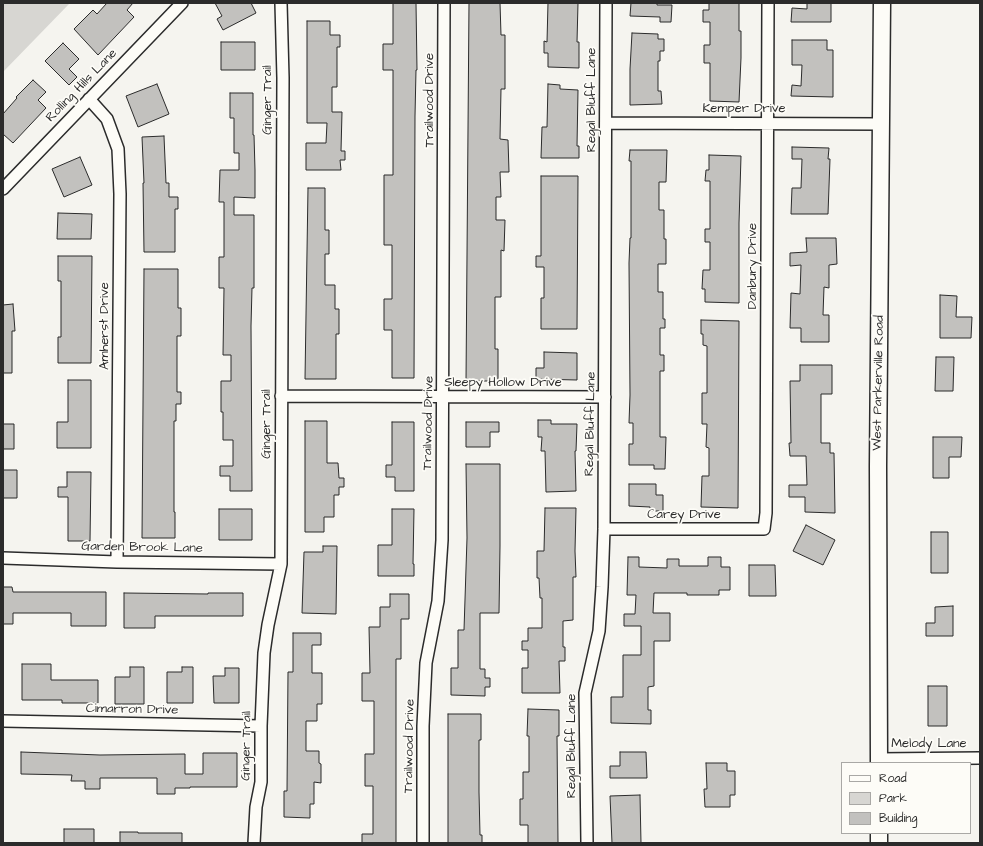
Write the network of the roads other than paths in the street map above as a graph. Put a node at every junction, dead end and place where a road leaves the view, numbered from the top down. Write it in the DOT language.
graph roads {
  1 [pos="182,3"];
  2 [pos="281,3"];
  3 [pos="444,3"];
  4 [pos="606,3"];
  5 [pos="768,3"];
  6 [pos="882,3"];
  7 [pos="89,99"];
  8 [pos="606,123"];
  9 [pos="767,123"];
  10 [pos="881,124"];
  11 [pos="3,189"];
  12 [pos="281,396"];
  13 [pos="443,397"];
  14 [pos="605,397"];
  15 [pos="604,529"];
  16 [pos="764,529"];
  17 [pos="3,558"];
  18 [pos="117,562"];
  19 [pos="280,564"];
  20 [pos="3,721"];
  21 [pos="261,726"];
  22 [pos="980,758"];
  23 [pos="879,761"];
  24 [pos="254,843"];
  25 [pos="422,843"];
  26 [pos="587,843"];
  1 -- 7 [label="street, Rolling Hills Lane"];
  2 -- 12 [label="street, Ginger Trail"];
  3 -- 13 [label="street, Trailwood Drive"];
  4 -- 8 [label="street, Regal Bluff Lane"];
  5 -- 9 [label="street, Danbury Drive"];
  6 -- 10 [label="main road, West Parkerville Road"];
  7 -- 11 [label="street, Rolling Hills Lane"];
  7 -- 18 [label="street, Amherst Drive"];
  8 -- 9 [label="street, Kemper Drive"];
  8 -- 14 [label="street, Regal Bluff Lane"];
  9 -- 10 [label="street, Kemper Drive"];
  9 -- 16 [label="street, Danbury Drive"];
  10 -- 23 [label="main road, West Parkerville Road"];
  12 -- 13 [label="street, Sleepy Hollow Drive"];
  12 -- 19 [label="street, Ginger Trail"];
  13 -- 14 [label="street, Sleepy Hollow Drive"];
  13 -- 25 [label="street, Trailwood Drive"];
  14 -- 15 [label="street, Regal Bluff Lane"];
  15 -- 16 [label="street, Carey Drive"];
  15 -- 26 [label="street, Regal Bluff Lane"];
  17 -- 18 [label="street, Garden Brook Lane"];
  18 -- 19 [label="street, Garden Brook Lane"];
  19 -- 21 [label="street, Ginger Trail"];
  20 -- 21 [label="street, Cimarron Drive"];
  21 -- 24 [label="street, Ginger Trail"];
  22 -- 23 [label="street, Melody Lane"];
}
